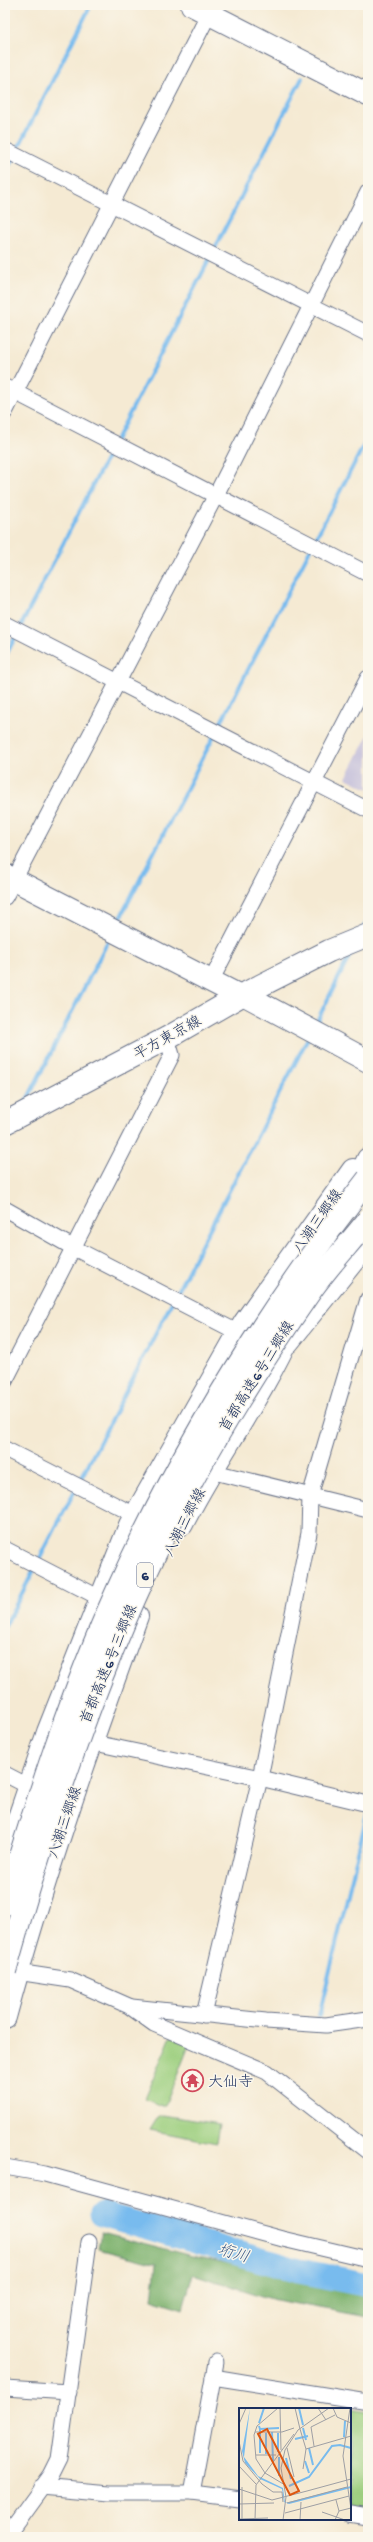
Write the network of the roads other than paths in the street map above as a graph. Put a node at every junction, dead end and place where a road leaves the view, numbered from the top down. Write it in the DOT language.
graph roads {
  1 [pos="205,8"];
  2 [pos="368,95"];
  3 [pos="5,150"];
  4 [pos="368,192"];
  5 [pos="112,205"];
  6 [pos="312,305"];
  7 [pos="368,334"];
  8 [pos="10,390"];
  9 [pos="5,412"];
  10 [pos="216,495"];
  11 [pos="368,574"];
  12 [pos="5,624"];
  13 [pos="368,678"];
  14 [pos="119,682"];
  15 [pos="314,782"];
  16 [pos="368,810"];
  17 [pos="8,884"];
  18 [pos="368,925"];
  19 [pos="368,935"];
  20 [pos="329,951"];
  21 [pos="211,981"];
  22 [pos="241,995"];
  23 [pos="167,1038"];
  24 [pos="368,1061"];
  25 [pos="5,1123"];
  26 [pos="368,1149"];
  27 [pos="368,1159"];
  28 [pos="368,1179"];
  29 [pos="5,1209"];
  30 [pos="368,1220"];
  31 [pos="74,1248"];
  32 [pos="368,1248"];
  33 [pos="368,1299"];
  34 [pos="239,1333"];
  35 [pos="278,1360"];
  36 [pos="5,1381"];
  37 [pos="5,1449"];
  38 [pos="210,1471"];
  39 [pos="310,1496"];
  40 [pos="368,1510"];
  41 [pos="135,1515"];
  42 [pos="5,1549"];
  43 [pos="101,1596"];
  44 [pos="138,1614"];
  45 [pos="90,1742"];
  46 [pos="5,1774"];
  47 [pos="260,1778"];
  48 [pos="28,1786"];
  49 [pos="368,1804"];
  50 [pos="5,1860"];
  51 [pos="46,1875"];
  52 [pos="5,1904"];
  53 [pos="11,1972"];
  54 [pos="129,2006"];
  55 [pos="204,2015"];
  56 [pos="5,2017"];
  57 [pos="368,2019"];
  58 [pos="368,2152"];
  59 [pos="5,2167"];
  60 [pos="89,2242"];
  61 [pos="368,2259"];
  62 [pos="216,2362"];
  63 [pos="213,2377"];
  64 [pos="5,2388"];
  65 [pos="69,2392"];
  66 [pos="368,2402"];
  67 [pos="41,2487"];
  68 [pos="192,2493"];
  69 [pos="239,2499"];
  70 [pos="351,2514"];
  71 [pos="368,2517"];
  72 [pos="6,2537"];
  1 -- 2 [label="main road"];
  1 -- 5 [label="street"];
  3 -- 5 [label="street"];
  4 -- 6 [label="street"];
  5 -- 6 [label="street"];
  5 -- 8 [label="street"];
  6 -- 7 [label="street"];
  6 -- 10 [label="street"];
  8 -- 9 [label="street"];
  8 -- 10 [label="street"];
  10 -- 11 [label="street"];
  10 -- 14 [label="street"];
  12 -- 14 [label="street"];
  13 -- 15 [label="street"];
  14 -- 15 [label="street"];
  14 -- 17 [label="street"];
  15 -- 16 [label="street"];
  15 -- 21 [label="street"];
  17 -- 21 [label="main road"];
  18 -- 20 [label="main road, 平方東京線"];
  19 -- 20 [label="main road, 平方東京線"];
  20 -- 22 [label="main road, 平方東京線"];
  21 -- 22 [label="main road"];
  22 -- 23 [label="main road, 平方東京線"];
  22 -- 24 [label="main road"];
  23 -- 25 [label="main road, 平方東京線"];
  23 -- 31 [label="street"];
  26 -- 34 [label="main road, 八潮三郷線"];
  27 -- 35 [label="main road, 八潮三郷線"];
  28 -- 52 [label="main road, 首都高速6号三郷線 / 6, bridge"];
  29 -- 31 [label="street"];
  30 -- 53 [label="main road, 首都高速6号三郷線 / 6, bridge"];
  31 -- 34 [label="street"];
  31 -- 36 [label="street"];
  32 -- 35 [label="street"];
  33 -- 39 [label="street"];
  34 -- 41 [label="main road, 八潮三郷線"];
  35 -- 38 [label="main road, 八潮三郷線"];
  37 -- 41 [label="street"];
  38 -- 39 [label="street"];
  38 -- 44 [label="main road, 八潮三郷線"];
  39 -- 40 [label="street"];
  39 -- 47 [label="street"];
  41 -- 43 [label="main road, 八潮三郷線"];
  42 -- 43 [label="street"];
  43 -- 44 [label="main road"];
  43 -- 48 [label="main road, 八潮三郷線"];
  44 -- 45 [label="main road, 八潮三郷線"];
  45 -- 47 [label="street"];
  45 -- 51 [label="main road, 八潮三郷線"];
  46 -- 48 [label="street"];
  47 -- 49 [label="street"];
  47 -- 55 [label="street"];
  48 -- 50 [label="main road, 八潮三郷線"];
  50 -- 51 [label="main road"];
  51 -- 53 [label="main road, 八潮三郷線"];
  53 -- 54 [label="street"];
  53 -- 56 [label="main road, 八潮三郷線"];
  54 -- 55 [label="street"];
  54 -- 58 [label="street"];
  55 -- 57 [label="street"];
  59 -- 61 [label="street"];
  60 -- 65 [label="street"];
  62 -- 63 [label="street"];
  63 -- 66 [label="street"];
  63 -- 68 [label="street"];
  64 -- 65 [label="street"];
  65 -- 67 [label="street"];
  67 -- 68 [label="street"];
  67 -- 72 [label="street"];
  68 -- 69 [label="street"];
  70 -- 71 [label="street"];
}
